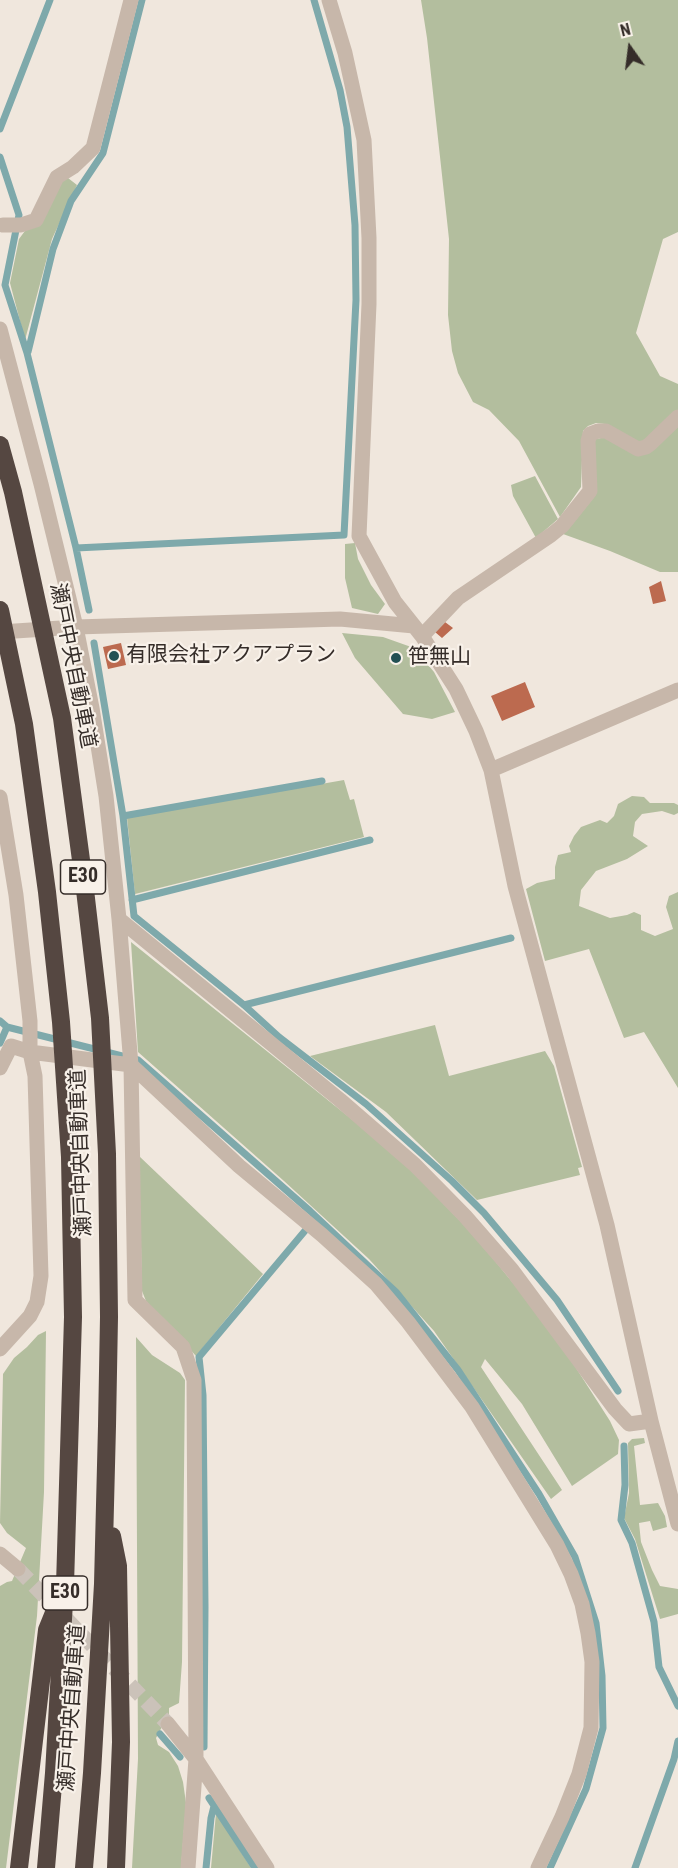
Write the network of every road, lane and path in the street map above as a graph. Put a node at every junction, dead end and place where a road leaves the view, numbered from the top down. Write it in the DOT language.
graph roads {
  1 [pos="131,0"];
  2 [pos="329,0"];
  3 [pos="7,224"];
  4 [pos="0,329"];
  5 [pos="678,417"];
  6 [pos="0,445"];
  7 [pos="0,610"];
  8 [pos="76,627"];
  9 [pos="418,631"];
  10 [pos="0,632"];
  11 [pos="678,690"];
  12 [pos="491,770"];
  13 [pos="0,796"];
  14 [pos="119,919"];
  15 [pos="6,1042"];
  16 [pos="30,1045"];
  17 [pos="131,1060"];
  18 [pos="0,1068"];
  19 [pos="0,1349"];
  20 [pos="651,1421"];
  21 [pos="105,1502"];
  22 [pos="678,1524"];
  23 [pos="0,1554"];
  24 [pos="18,1569"];
  25 [pos="65,1585"];
  26 [pos="168,1724"];
  27 [pos="196,1759"];
  28 [pos="19,1868"];
  29 [pos="46,1868"];
  30 [pos="84,1868"];
  31 [pos="116,1868"];
  32 [pos="188,1868"];
  33 [pos="267,1868"];
  34 [pos="538,1868"];
  1 -- 3 [label="street"];
  2 -- 9 [label="street"];
  4 -- 8 [label="street"];
  5 -- 9 [label="street"];
  6 -- 21 [label="highway, 瀬戸中央自動車道 / E30"];
  7 -- 25 [label="highway, 瀬戸中央自動車道 / E30"];
  8 -- 9 [label="street"];
  8 -- 10 [label="street"];
  8 -- 14 [label="street"];
  9 -- 12 [label="street"];
  11 -- 12 [label="street"];
  12 -- 20 [label="street"];
  13 -- 16 [label="street"];
  14 -- 17 [label="street"];
  14 -- 20 [label="street"];
  15 -- 16 [label="street"];
  15 -- 18 [label="street"];
  16 -- 17 [label="street"];
  16 -- 19 [label="street"];
  17 -- 27 [label="street"];
  17 -- 34 [label="street"];
  20 -- 22 [label="street"];
  21 -- 30 [label="highway, 瀬戸中央自動車道 / E30"];
  21 -- 31 [label="highway"];
  23 -- 24 [label="street"];
  25 -- 28 [label="highway"];
  25 -- 29 [label="highway, 瀬戸中央自動車道 / E30"];
  26 -- 27 [label="street"];
  27 -- 32 [label="street"];
  27 -- 33 [label="street"];
}
